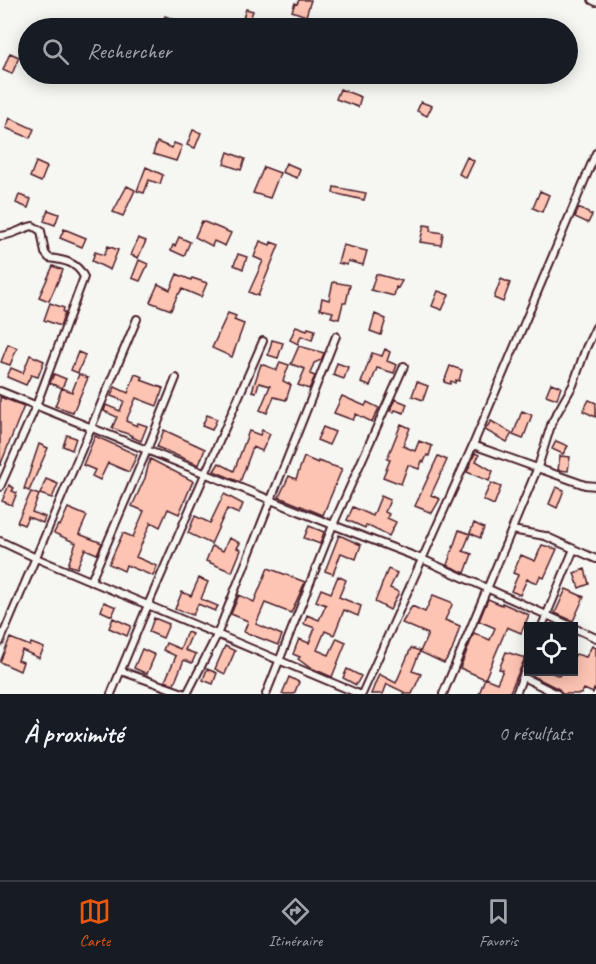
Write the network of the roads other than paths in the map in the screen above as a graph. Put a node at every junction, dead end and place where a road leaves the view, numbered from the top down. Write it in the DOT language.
graph roads {
  1 [pos="596,153"];
  2 [pos="0,236"];
  3 [pos="136,319"];
  4 [pos="596,327"];
  5 [pos="336,336"];
  6 [pos="263,340"];
  7 [pos="404,366"];
  8 [pos="176,378"];
  9 [pos="0,391"];
  10 [pos="36,406"];
  11 [pos="90,428"];
  12 [pos="473,445"];
  13 [pos="147,450"];
  14 [pos="537,467"];
  15 [pos="206,474"];
  16 [pos="596,486"];
  17 [pos="0,487"];
  18 [pos="272,500"];
  19 [pos="333,525"];
  20 [pos="512,530"];
  21 [pos="0,540"];
  22 [pos="574,549"];
  23 [pos="36,558"];
  24 [pos="422,559"];
  25 [pos="596,559"];
  26 [pos="91,581"];
  27 [pos="488,589"];
  28 [pos="148,605"];
  29 [pos="546,615"];
  30 [pos="544,622"];
  31 [pos="561,622"];
  32 [pos="578,630"];
  33 [pos="218,634"];
  34 [pos="596,638"];
  35 [pos="0,642"];
  36 [pos="280,661"];
  37 [pos="121,671"];
  38 [pos="524,675"];
  39 [pos="523,678"];
  40 [pos="111,694"];
  41 [pos="187,694"];
  42 [pos="266,694"];
  43 [pos="360,694"];
  44 [pos="443,694"];
  45 [pos="516,694"];
  46 [pos="557,694"];
  1 -- 12 [label="street"];
  2 -- 10 [label="street"];
  3 -- 11 [label="street"];
  4 -- 14 [label="street"];
  5 -- 18 [label="street"];
  6 -- 15 [label="street"];
  7 -- 19 [label="street"];
  8 -- 13 [label="street"];
  9 -- 10 [label="street"];
  10 -- 11 [label="street"];
  10 -- 17 [label="street"];
  11 -- 13 [label="street"];
  11 -- 23 [label="street"];
  12 -- 14 [label="street"];
  12 -- 24 [label="street"];
  13 -- 15 [label="street"];
  13 -- 26 [label="street"];
  14 -- 16 [label="street"];
  14 -- 20 [label="street"];
  15 -- 18 [label="street"];
  15 -- 28 [label="street"];
  18 -- 19 [label="street"];
  18 -- 33 [label="street"];
  19 -- 24 [label="street"];
  19 -- 36 [label="street"];
  20 -- 22 [label="street"];
  20 -- 27 [label="street"];
  21 -- 23 [label="street"];
  22 -- 25 [label="street"];
  22 -- 29 [label="street"];
  23 -- 26 [label="street"];
  23 -- 35 [label="street"];
  24 -- 27 [label="street"];
  24 -- 43 [label="street"];
  26 -- 28 [label="street"];
  27 -- 29 [label="street"];
  27 -- 44 [label="street"];
  28 -- 33 [label="street"];
  28 -- 37 [label="street"];
  29 -- 30 [label="street"];
  29 -- 31 [label="street"];
  32 -- 34 [label="street"];
  33 -- 36 [label="street"];
  33 -- 41 [label="street"];
  36 -- 42 [label="street"];
  36 -- 43 [label="street"];
  37 -- 40 [label="street"];
  37 -- 41 [label="street"];
  38 -- 39 [label="street"];
  39 -- 45 [label="street"];
  39 -- 46 [label="street"];
}
